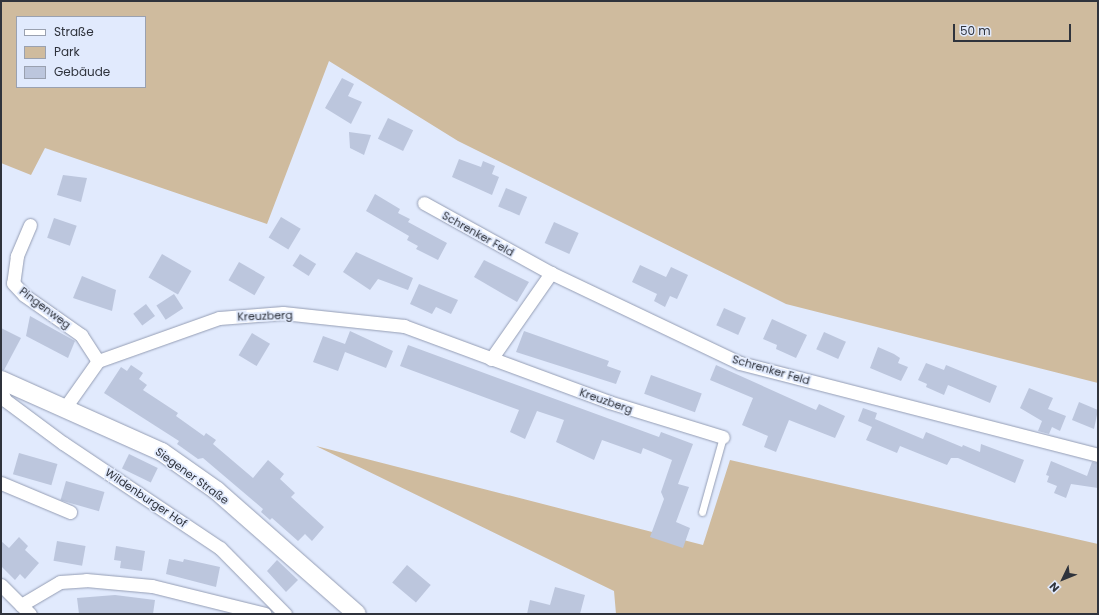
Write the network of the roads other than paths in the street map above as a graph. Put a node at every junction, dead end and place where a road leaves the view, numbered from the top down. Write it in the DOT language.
graph roads {
  1 [pos="424,203"];
  2 [pos="30,225"];
  3 [pos="551,273"];
  4 [pos="491,359"];
  5 [pos="98,361"];
  6 [pos="1,380"];
  7 [pos="1,391"];
  8 [pos="64,409"];
  9 [pos="723,437"];
  10 [pos="1098,455"];
  11 [pos="1,483"];
  12 [pos="70,512"];
  13 [pos="702,512"];
  14 [pos="1,585"];
  15 [pos="25,609"];
  16 [pos="265,614"];
  17 [pos="285,614"];
  18 [pos="357,614"];
  1 -- 3 [label="street, Schrenker Feld"];
  2 -- 5 [label="street, Pingenweg"];
  3 -- 4 [label="street"];
  3 -- 10 [label="street, Schrenker Feld"];
  4 -- 5 [label="street, Kreuzberg"];
  4 -- 9 [label="street, Kreuzberg"];
  5 -- 8 [label="street"];
  6 -- 8 [label="main road, Siegener Straße"];
  7 -- 17 [label="street, Wildenburger Hof"];
  8 -- 18 [label="main road, Siegener Straße"];
  9 -- 13 [label="lane"];
  11 -- 12 [label="street"];
  14 -- 15 [label="street"];
  15 -- 16 [label="street"];
}
